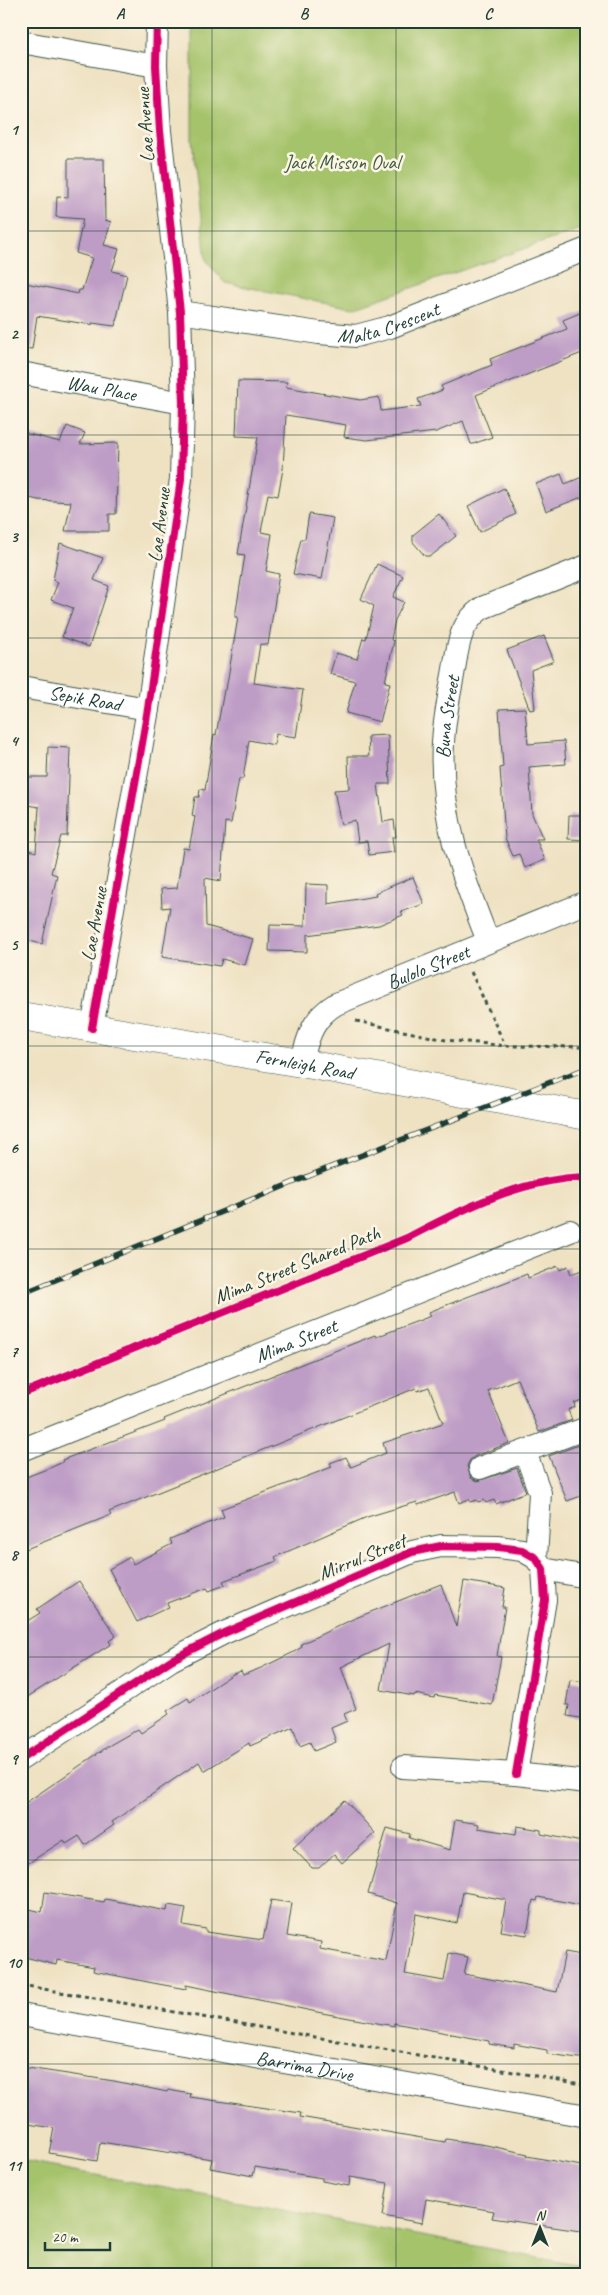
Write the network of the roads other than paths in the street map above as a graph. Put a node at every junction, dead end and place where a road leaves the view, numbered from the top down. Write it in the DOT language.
graph roads {
  1 [pos="157,21"];
  2 [pos="21,42"];
  3 [pos="156,66"];
  4 [pos="587,249"];
  5 [pos="180,312"];
  6 [pos="21,373"];
  7 [pos="183,403"];
  8 [pos="587,566"];
  9 [pos="21,687"];
  10 [pos="148,709"];
  11 [pos="587,902"];
  12 [pos="488,942"];
  13 [pos="21,1016"];
  14 [pos="92,1028"];
  15 [pos="302,1063"];
  16 [pos="587,1116"];
  17 [pos="570,1231"];
  18 [pos="587,1428"];
  19 [pos="21,1450"];
  20 [pos="525,1452"];
  21 [pos="480,1468"];
  22 [pos="540,1564"];
  23 [pos="587,1577"];
  24 [pos="21,1759"];
  25 [pos="404,1767"];
  26 [pos="516,1774"];
  27 [pos="587,1782"];
  28 [pos="21,2015"];
  29 [pos="587,2116"];
  1 -- 3 [label="street, Lae Avenue"];
  2 -- 3 [label="street"];
  3 -- 5 [label="street, Lae Avenue"];
  4 -- 5 [label="street, Malta Crescent"];
  5 -- 7 [label="street, Lae Avenue"];
  6 -- 7 [label="street, Wau Place"];
  7 -- 10 [label="street, Lae Avenue"];
  8 -- 12 [label="street, Buna Street"];
  9 -- 10 [label="street, Sepik Road"];
  10 -- 14 [label="street, Lae Avenue"];
  11 -- 12 [label="street, Bulolo Street"];
  12 -- 15 [label="street, Bulolo Street"];
  13 -- 14 [label="street, Fernleigh Road"];
  14 -- 15 [label="street, Fernleigh Road"];
  15 -- 16 [label="street, Fernleigh Road"];
  17 -- 19 [label="street, Mima Street"];
  18 -- 20 [label="street"];
  20 -- 21 [label="street"];
  20 -- 22 [label="street"];
  22 -- 23 [label="street, Mirrul Street"];
  22 -- 24 [label="street, Mirrul Street"];
  22 -- 26 [label="street"];
  25 -- 26 [label="street"];
  26 -- 27 [label="street"];
  28 -- 29 [label="street, Barrima Drive"];
}
